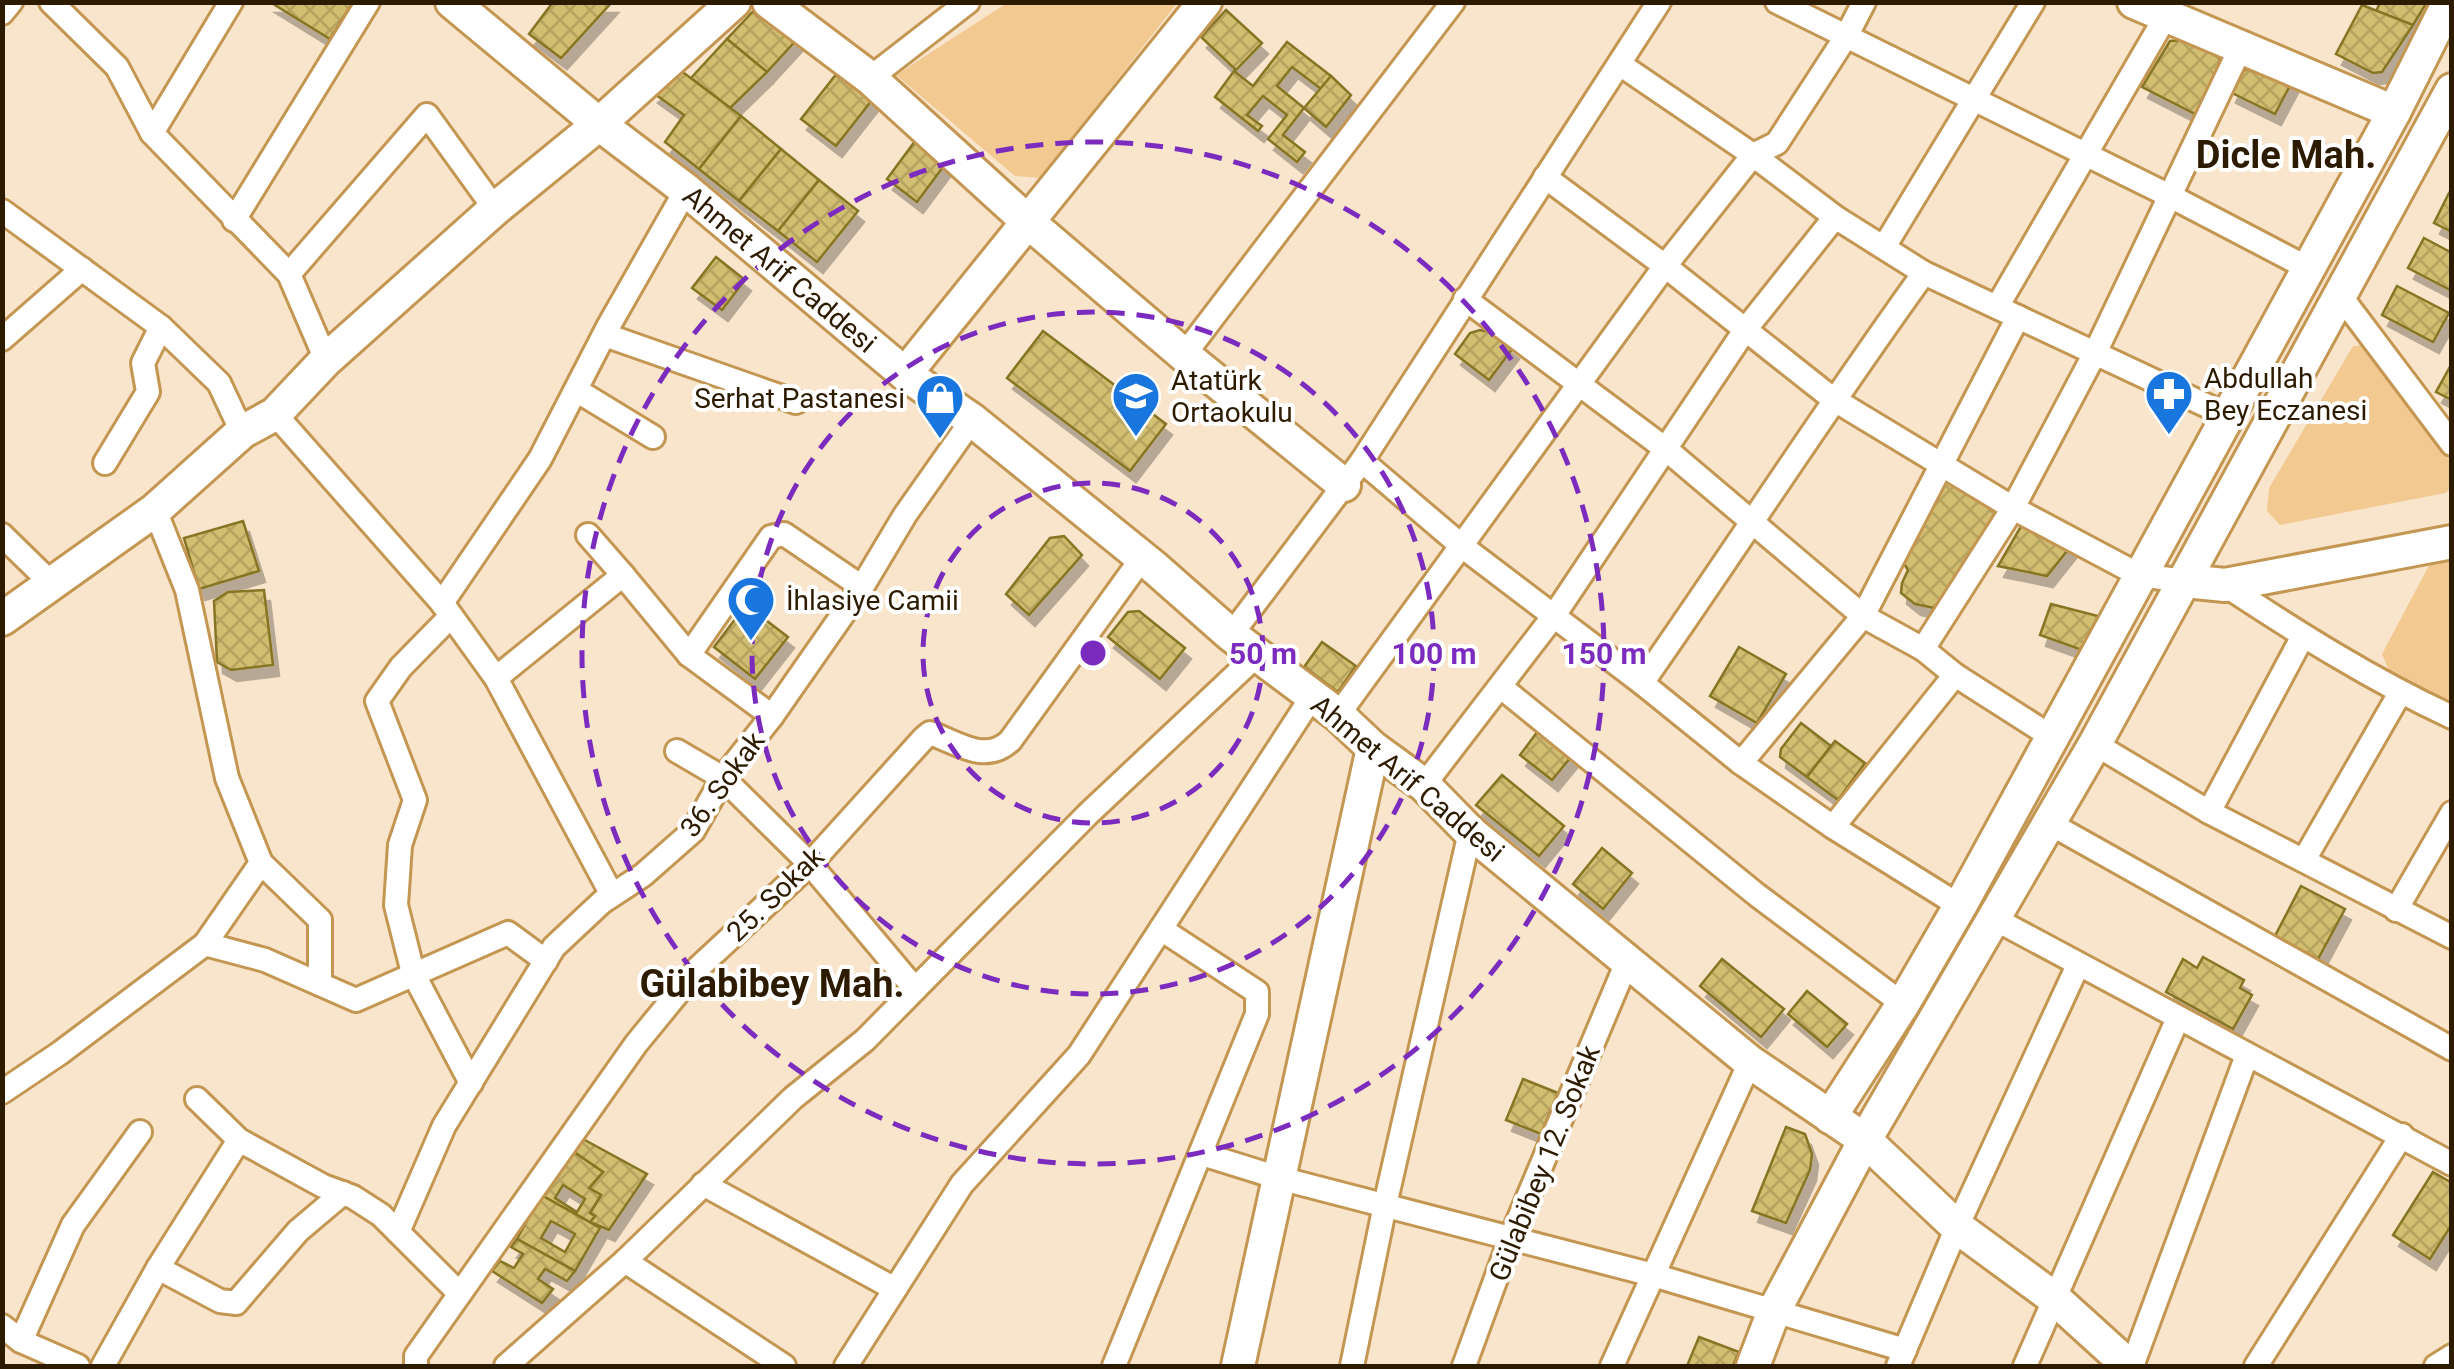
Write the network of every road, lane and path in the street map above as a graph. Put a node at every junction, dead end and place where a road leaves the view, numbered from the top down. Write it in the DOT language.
graph roads {
  1 [pos="10,2"];
  2 [pos="51,2"];
  3 [pos="231,2"];
  4 [pos="368,2"];
  5 [pos="452,2"];
  6 [pos="734,2"];
  7 [pos="770,2"];
  8 [pos="968,2"];
  9 [pos="1205,2"];
  10 [pos="1453,2"];
  11 [pos="1659,2"];
  12 [pos="1776,2"];
  13 [pos="1864,2"];
  14 [pos="2033,2"];
  15 [pos="2134,2"];
  16 [pos="2449,2"];
  17 [pos="2,13"];
  18 [pos="2166,16"];
  19 [pos="1848,35"];
  20 [pos="2240,49"];
  21 [pos="1621,65"];
  22 [pos="870,78"];
  23 [pos="2452,90"];
  24 [pos="1976,99"];
  25 [pos="2394,112"];
  26 [pos="600,124"];
  27 [pos="152,133"];
  28 [pos="2086,154"];
  29 [pos="1752,155"];
  30 [pos="1544,176"];
  31 [pos="686,190"];
  32 [pos="2172,197"];
  33 [pos="495,209"];
  34 [pos="2,211"];
  35 [pos="1835,218"];
  36 [pos="234,220"];
  37 [pos="1027,221"];
  38 [pos="1884,247"];
  39 [pos="1665,266"];
  40 [pos="2306,268"];
  41 [pos="82,269"];
  42 [pos="1924,273"];
  43 [pos="289,274"];
  44 [pos="2340,294"];
  45 [pos="1465,299"];
  46 [pos="2007,312"];
  47 [pos="161,327"];
  48 [pos="1745,330"];
  49 [pos="605,335"];
  50 [pos="2,339"];
  51 [pos="2096,353"];
  52 [pos="1184,355"];
  53 [pos="326,360"];
  54 [pos="905,374"];
  55 [pos="1578,384"];
  56 [pos="576,390"];
  57 [pos="1833,399"];
  58 [pos="796,402"];
  59 [pos="275,414"];
  60 [pos="2228,416"];
  61 [pos="972,420"];
  62 [pos="242,432"];
  63 [pos="653,437"];
  64 [pos="2452,444"];
  65 [pos="1667,450"];
  66 [pos="1943,463"];
  67 [pos="104,464"];
  68 [pos="1353,473"];
  69 [pos="2013,508"];
  70 [pos="155,510"];
  71 [pos="1753,524"];
  72 [pos="2,535"];
  73 [pos="588,535"];
  74 [pos="2452,542"];
  75 [pos="1463,547"];
  76 [pos="1142,558"];
  77 [pos="623,575"];
  78 [pos="2139,575"];
  79 [pos="2186,580"];
  80 [pos="50,582"];
  81 [pos="2225,585"];
  82 [pos="862,587"];
  83 [pos="446,610"];
  84 [pos="1553,616"];
  85 [pos="1863,616"];
  86 [pos="2,619"];
  87 [pos="2303,636"];
  88 [pos="1244,645"];
  89 [pos="1923,648"];
  90 [pos="688,655"];
  91 [pos="1955,675"];
  92 [pos="496,678"];
  93 [pos="1642,683"];
  94 [pos="1501,687"];
  95 [pos="2400,693"];
  96 [pos="1325,705"];
  97 [pos="772,716"];
  98 [pos="2452,717"];
  99 [pos="2052,737"];
  100 [pos="2095,744"];
  101 [pos="1373,748"];
  102 [pos="677,752"];
  103 [pos="1741,763"];
  104 [pos="723,778"];
  105 [pos="1424,785"];
  106 [pos="2209,812"];
  107 [pos="2452,813"];
  108 [pos="2048,823"];
  109 [pos="1833,827"];
  110 [pos="1470,832"];
  111 [pos="2304,860"];
  112 [pos="261,863"];
  113 [pos="810,864"];
  114 [pos="612,895"];
  115 [pos="1960,906"];
  116 [pos="2396,910"];
  117 [pos="1995,919"];
  118 [pos="1162,929"];
  119 [pos="2452,936"];
  120 [pos="205,944"];
  121 [pos="546,961"];
  122 [pos="1628,962"];
  123 [pos="2078,965"];
  124 [pos="413,973"];
  125 [pos="320,984"];
  126 [pos="915,989"];
  127 [pos="1903,1004"];
  128 [pos="2178,1018"];
  129 [pos="2452,1049"];
  130 [pos="2247,1054"];
  131 [pos="1750,1062"];
  132 [pos="471,1084"];
  133 [pos="2,1092"];
  134 [pos="197,1099"];
  135 [pos="1830,1117"];
  136 [pos="140,1132"];
  137 [pos="2402,1135"];
  138 [pos="239,1140"];
  139 [pos="1865,1140"];
  140 [pos="1202,1154"];
  141 [pos="2452,1164"];
  142 [pos="1279,1178"];
  143 [pos="703,1184"];
  144 [pos="343,1193"];
  145 [pos="1385,1205"];
  146 [pos="1957,1228"];
  147 [pos="398,1232"];
  148 [pos="1510,1240"];
  149 [pos="624,1262"];
  150 [pos="158,1268"];
  151 [pos="1653,1275"];
  152 [pos="895,1290"];
  153 [pos="460,1292"];
  154 [pos="2054,1298"];
  155 [pos="1774,1311"];
  156 [pos="12,1334"];
  157 [pos="2452,1356"];
  158 [pos="1902,1358"];
  159 [pos="76,1366"];
  160 [pos="104,1366"];
  161 [pos="416,1366"];
  162 [pos="506,1366"];
  163 [pos="784,1366"];
  164 [pos="846,1366"];
  165 [pos="1114,1366"];
  166 [pos="1238,1366"];
  167 [pos="1352,1366"];
  168 [pos="1464,1366"];
  169 [pos="1612,1366"];
  170 [pos="1753,1366"];
  171 [pos="2024,1366"];
  172 [pos="2130,1366"];
  173 [pos="2256,1366"];
  174 [pos="2436,1366"];
  1 -- 17 [label="street"];
  2 -- 27 [label="street"];
  3 -- 27 [label="street"];
  4 -- 36 [label="street"];
  5 -- 26 [label="street, Ahmet Arif Caddesi"];
  6 -- 26 [label="street"];
  7 -- 22 [label="street"];
  8 -- 22 [label="street"];
  9 -- 37 [label="street"];
  10 -- 52 [label="street"];
  11 -- 21 [label="street"];
  12 -- 19 [label="street"];
  13 -- 19 [label="street"];
  14 -- 24 [label="street"];
  15 -- 18 [label="street"];
  16 -- 25 [label="street"];
  18 -- 20 [label="street"];
  18 -- 28 [label="street"];
  19 -- 24 [label="street"];
  19 -- 29 [label="street"];
  20 -- 25 [label="street"];
  20 -- 32 [label="street"];
  21 -- 29 [label="street"];
  21 -- 30 [label="street"];
  22 -- 37 [label="street"];
  23 -- 44 [label="street"];
  24 -- 28 [label="street"];
  24 -- 38 [label="street"];
  25 -- 40 [label="street"];
  26 -- 31 [label="street, Ahmet Arif Caddesi"];
  26 -- 33 [label="street"];
  27 -- 36 [label="street"];
  28 -- 32 [label="street"];
  28 -- 46 [label="street"];
  29 -- 35 [label="street"];
  29 -- 39 [label="street"];
  30 -- 39 [label="street"];
  30 -- 45 [label="street"];
  31 -- 49 [label="street"];
  31 -- 54 [label="street, Ahmet Arif Caddesi"];
  32 -- 40 [label="street"];
  32 -- 51 [label="street"];
  33 -- 43 [label="street"];
  33 -- 53 [label="street"];
  34 -- 41 [label="street"];
  35 -- 38 [label="street"];
  35 -- 48 [label="street"];
  36 -- 43 [label="street"];
  37 -- 52 [label="street"];
  37 -- 54 [label="street"];
  38 -- 42 [label="street"];
  39 -- 48 [label="street"];
  39 -- 55 [label="street"];
  40 -- 60 [label="street"];
  41 -- 47 [label="street"];
  41 -- 50 [label="street"];
  42 -- 46 [label="street"];
  42 -- 57 [label="street"];
  43 -- 53 [label="street"];
  44 -- 64 [label="street"];
  44 -- 79 [label="street"];
  45 -- 55 [label="street"];
  45 -- 68 [label="street"];
  46 -- 51 [label="street"];
  46 -- 66 [label="street"];
  47 -- 62 [label="street"];
  47 -- 67 [label="street"];
  48 -- 57 [label="street"];
  48 -- 65 [label="street"];
  49 -- 56 [label="street"];
  49 -- 58 [label="street"];
  51 -- 60 [label="street"];
  51 -- 69 [label="street"];
  52 -- 68 [label="street"];
  53 -- 59 [label="street"];
  54 -- 61 [label="street, Ahmet Arif Caddesi"];
  55 -- 65 [label="street"];
  55 -- 75 [label="street"];
  56 -- 63 [label="street"];
  56 -- 83 [label="street"];
  57 -- 66 [label="street"];
  57 -- 71 [label="street"];
  59 -- 62 [label="street"];
  59 -- 83 [label="street"];
  60 -- 78 [label="street"];
  61 -- 76 [label="street, Ahmet Arif Caddesi"];
  61 -- 82 [label="street, 36. Sokak"];
  62 -- 70 [label="street"];
  65 -- 71 [label="street"];
  65 -- 84 [label="street"];
  66 -- 69 [label="street"];
  66 -- 85 [label="street"];
  68 -- 75 [label="street"];
  68 -- 88 [label="street"];
  69 -- 78 [label="street"];
  69 -- 89 [label="street"];
  70 -- 80 [label="street"];
  70 -- 112 [label="street"];
  71 -- 85 [label="street"];
  71 -- 93 [label="street"];
  72 -- 80 [label="street"];
  73 -- 77 [label="street"];
  74 -- 81 [label="street"];
  75 -- 84 [label="street"];
  75 -- 96 [label="street"];
  76 -- 88 [label="street, Ahmet Arif Caddesi"];
  76 -- 113 [label="street, 25. Sokak"];
  77 -- 90 [label="street"];
  77 -- 92 [label="street"];
  78 -- 79 [label="street"];
  78 -- 99 [label="street"];
  79 -- 81 [label="street"];
  79 -- 100 [label="street"];
  80 -- 86 [label="street"];
  81 -- 87 [label="street"];
  82 -- 90 [label="street"];
  82 -- 97 [label="street, 36. Sokak"];
  83 -- 92 [label="street"];
  83 -- 124 [label="street"];
  84 -- 93 [label="street"];
  84 -- 94 [label="street"];
  85 -- 89 [label="street"];
  85 -- 103 [label="street"];
  87 -- 95 [label="street"];
  87 -- 106 [label="street"];
  88 -- 96 [label="street, Ahmet Arif Caddesi"];
  88 -- 126 [label="street"];
  89 -- 91 [label="street"];
  90 -- 97 [label="street"];
  91 -- 99 [label="street"];
  91 -- 109 [label="street"];
  92 -- 114 [label="street"];
  93 -- 103 [label="street"];
  94 -- 105 [label="street"];
  94 -- 127 [label="street"];
  95 -- 98 [label="street"];
  95 -- 111 [label="street"];
  96 -- 101 [label="street, Ahmet Arif Caddesi"];
  96 -- 118 [label="street"];
  97 -- 104 [label="street, 36. Sokak"];
  99 -- 115 [label="street"];
  100 -- 106 [label="street"];
  100 -- 108 [label="street"];
  101 -- 105 [label="street, Ahmet Arif Caddesi"];
  101 -- 142 [label="street"];
  102 -- 104 [label="street"];
  103 -- 109 [label="street"];
  104 -- 113 [label="street"];
  104 -- 114 [label="street, 36. Sokak"];
  105 -- 110 [label="street, Ahmet Arif Caddesi"];
  106 -- 111 [label="street"];
  107 -- 116 [label="street"];
  108 -- 117 [label="street"];
  108 -- 129 [label="street"];
  109 -- 115 [label="street"];
  110 -- 122 [label="street, Ahmet Arif Caddesi"];
  110 -- 145 [label="street"];
  111 -- 116 [label="street"];
  112 -- 120 [label="street"];
  112 -- 125 [label="street"];
  113 -- 126 [label="street"];
  113 -- 153 [label="street, 25. Sokak"];
  114 -- 121 [label="street, 36. Sokak"];
  115 -- 127 [label="street"];
  116 -- 119 [label="street"];
  117 -- 123 [label="street"];
  117 -- 139 [label="street"];
  118 -- 140 [label="street"];
  118 -- 152 [label="street"];
  120 -- 125 [label="street"];
  120 -- 133 [label="street"];
  121 -- 124 [label="street"];
  121 -- 132 [label="street, 36. Sokak"];
  122 -- 131 [label="street, Ahmet Arif Caddesi"];
  122 -- 148 [label="street, Gülabibey 12. Sokak"];
  123 -- 128 [label="street"];
  123 -- 146 [label="street"];
  124 -- 125 [label="street"];
  124 -- 132 [label="street"];
  126 -- 143 [label="street"];
  127 -- 135 [label="street"];
  128 -- 130 [label="street"];
  128 -- 154 [label="street"];
  130 -- 137 [label="street"];
  130 -- 172 [label="street"];
  131 -- 135 [label="street, Ahmet Arif Caddesi"];
  131 -- 151 [label="street"];
  132 -- 147 [label="street, 36. Sokak"];
  134 -- 138 [label="street"];
  135 -- 139 [label="street, Ahmet Arif Caddesi"];
  136 -- 156 [label="street"];
  137 -- 141 [label="street"];
  137 -- 173 [label="street"];
  138 -- 144 [label="street"];
  138 -- 150 [label="street"];
  139 -- 146 [label="street, Ahmet Arif Caddesi"];
  139 -- 155 [label="street"];
  140 -- 142 [label="street"];
  140 -- 165 [label="street"];
  142 -- 145 [label="street"];
  142 -- 166 [label="street"];
  143 -- 149 [label="street"];
  143 -- 152 [label="street"];
  144 -- 147 [label="street"];
  144 -- 150 [label="street"];
  145 -- 148 [label="street"];
  145 -- 167 [label="street"];
  146 -- 154 [label="street, Ahmet Arif Caddesi"];
  146 -- 158 [label="street"];
  147 -- 153 [label="street"];
  148 -- 151 [label="street"];
  148 -- 168 [label="street, Gülabibey 12. Sokak"];
  149 -- 162 [label="street"];
  149 -- 163 [label="street"];
  150 -- 160 [label="street"];
  151 -- 155 [label="street"];
  151 -- 169 [label="street"];
  152 -- 164 [label="street"];
  153 -- 161 [label="street, 25. Sokak"];
  154 -- 171 [label="street"];
  154 -- 172 [label="street, Ahmet Arif Caddesi"];
  155 -- 158 [label="street"];
  155 -- 170 [label="street"];
  156 -- 159 [label="street"];
  157 -- 174 [label="street"];
}
